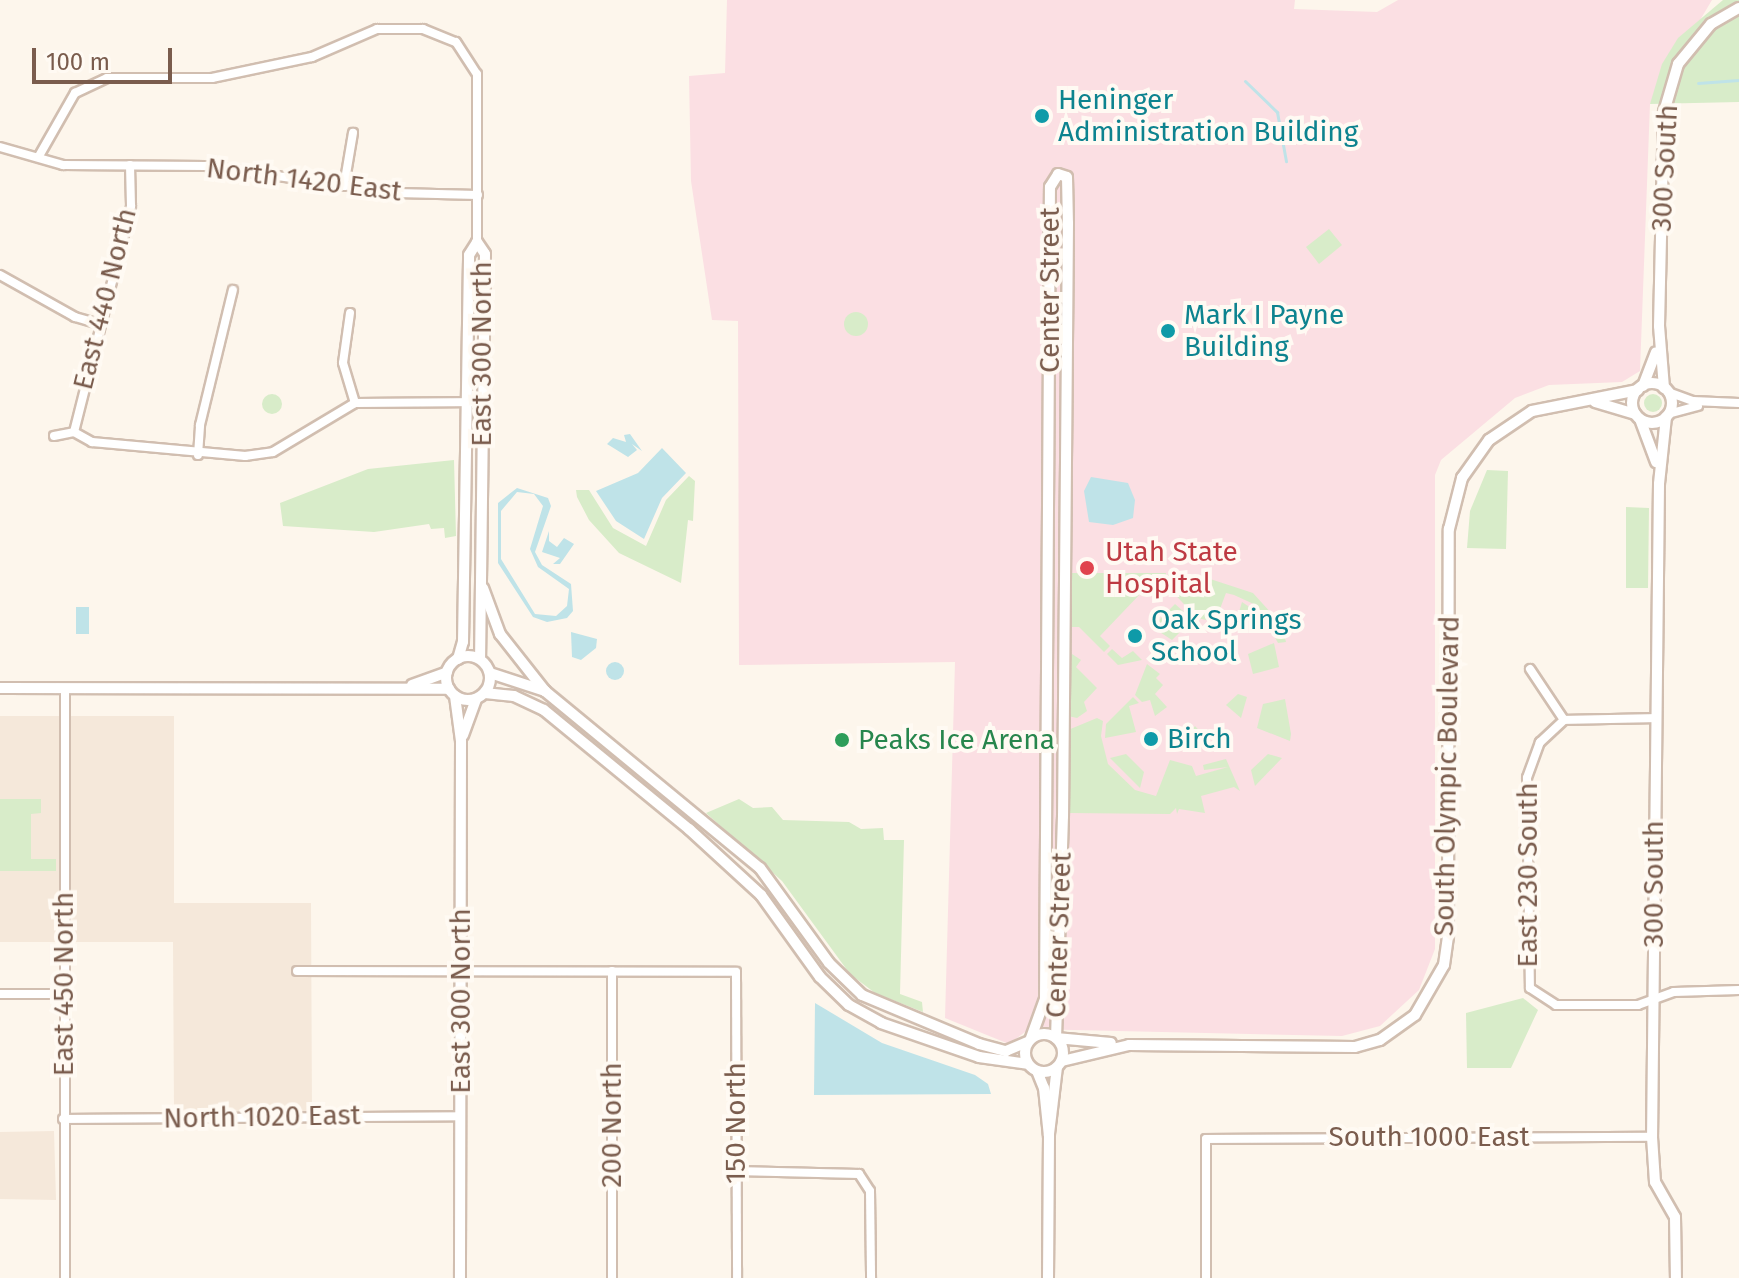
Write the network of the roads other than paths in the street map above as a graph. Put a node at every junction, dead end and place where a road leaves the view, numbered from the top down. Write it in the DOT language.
graph roads {
  1 [pos="1739,8"];
  2 [pos="353,133"];
  3 [pos="0,147"];
  4 [pos="39,156"];
  5 [pos="130,165"];
  6 [pos="344,186"];
  7 [pos="478,195"];
  8 [pos="1050,223"];
  9 [pos="1068,223"];
  10 [pos="477,242"];
  11 [pos="1051,253"];
  12 [pos="1067,253"];
  13 [pos="0,275"];
  14 [pos="233,290"];
  15 [pos="350,313"];
  16 [pos="100,324"];
  17 [pos="1659,326"];
  18 [pos="1640,388"];
  19 [pos="1666,390"];
  20 [pos="1578,400"];
  21 [pos="467,402"];
  22 [pos="484,402"];
  23 [pos="355,403"];
  24 [pos="1715,403"];
  25 [pos="1739,403"];
  26 [pos="1638,416"];
  27 [pos="1667,416"];
  28 [pos="74,432"];
  29 [pos="54,436"];
  30 [pos="198,455"];
  31 [pos="1050,458"];
  32 [pos="1067,458"];
  33 [pos="1659,484"];
  34 [pos="480,578"];
  35 [pos="1048,613"];
  36 [pos="1066,613"];
  37 [pos="458,659"];
  38 [pos="480,659"];
  39 [pos="1530,669"];
  40 [pos="447,672"];
  41 [pos="490,673"];
  42 [pos="410,686"];
  43 [pos="0,688"];
  44 [pos="65,690"];
  45 [pos="545,691"];
  46 [pos="452,692"];
  47 [pos="480,696"];
  48 [pos="1047,711"];
  49 [pos="1064,711"];
  50 [pos="1656,718"];
  51 [pos="1564,720"];
  52 [pos="461,741"];
  53 [pos="1046,825"];
  54 [pos="1063,826"];
  55 [pos="1045,939"];
  56 [pos="1061,939"];
  57 [pos="297,971"];
  58 [pos="462,971"];
  59 [pos="612,971"];
  60 [pos="1739,990"];
  61 [pos="0,994"];
  62 [pos="63,994"];
  63 [pos="1653,1000"];
  64 [pos="1056,1038"];
  65 [pos="1029,1040"];
  66 [pos="1129,1045"];
  67 [pos="1059,1064"];
  68 [pos="1033,1068"];
  69 [pos="461,1116"];
  70 [pos="63,1119"];
  71 [pos="1049,1136"];
  72 [pos="1652,1137"];
  73 [pos="736,1171"];
  74 [pos="65,1278"];
  75 [pos="460,1278"];
  76 [pos="612,1278"];
  77 [pos="737,1278"];
  78 [pos="871,1278"];
  79 [pos="1048,1278"];
  80 [pos="1206,1278"];
  81 [pos="1676,1278"];
  1 -- 17 [label="street, 300 South"];
  2 -- 6 [label="street"];
  3 -- 4 [label="street, North 1420 East"];
  4 -- 5 [label="street, North 1420 East"];
  4 -- 7 [label="street, East 300 North"];
  5 -- 6 [label="street, North 1420 East"];
  5 -- 16 [label="street, East 440 North"];
  6 -- 7 [label="street, North 1420 East"];
  7 -- 10 [label="street, East 300 North"];
  8 -- 9 [label="street"];
  8 -- 9 [label="street, Center Street"];
  8 -- 11 [label="street, Center Street"];
  9 -- 12 [label="street, Center Street"];
  10 -- 21 [label="street, East 300 North"];
  10 -- 22 [label="street, East 300 North"];
  11 -- 12 [label="street"];
  11 -- 31 [label="street, Center Street"];
  12 -- 32 [label="street, Center Street"];
  13 -- 16 [label="street"];
  14 -- 30 [label="street"];
  15 -- 23 [label="street"];
  16 -- 28 [label="street, East 440 North"];
  17 -- 18 [label="street, 300 South"];
  17 -- 19 [label="street, 300 South"];
  18 -- 19 [label="street"];
  18 -- 20 [label="street, South Olympic Boulevard"];
  18 -- 26 [label="street"];
  19 -- 24 [label="street"];
  19 -- 27 [label="street"];
  20 -- 26 [label="street"];
  20 -- 66 [label="street, South Olympic Boulevard"];
  21 -- 22 [label="street"];
  21 -- 23 [label="street"];
  21 -- 37 [label="street, East 300 North"];
  22 -- 34 [label="street, East 300 North"];
  23 -- 30 [label="street"];
  24 -- 25 [label="street"];
  24 -- 27 [label="street"];
  26 -- 27 [label="street"];
  26 -- 33 [label="street, 300 South"];
  27 -- 33 [label="street, 300 South"];
  28 -- 29 [label="street"];
  28 -- 30 [label="street"];
  31 -- 32 [label="street"];
  31 -- 35 [label="street, Center Street"];
  32 -- 36 [label="street, Center Street"];
  33 -- 50 [label="street, 300 South"];
  34 -- 38 [label="street, East 300 North"];
  34 -- 45 [label="street"];
  35 -- 36 [label="street"];
  35 -- 48 [label="street, Center Street"];
  36 -- 49 [label="street, Center Street"];
  37 -- 38 [label="street"];
  37 -- 40 [label="street"];
  38 -- 41 [label="street"];
  39 -- 51 [label="street"];
  40 -- 42 [label="street"];
  40 -- 46 [label="street"];
  41 -- 45 [label="street"];
  41 -- 47 [label="street"];
  42 -- 44 [label="street"];
  42 -- 46 [label="street"];
  43 -- 44 [label="street"];
  44 -- 62 [label="street, East 450 North"];
  45 -- 65 [label="street"];
  46 -- 47 [label="street"];
  46 -- 52 [label="street, East 300 North"];
  47 -- 52 [label="street, East 300 North"];
  47 -- 68 [label="street"];
  48 -- 49 [label="street"];
  48 -- 53 [label="street, Center Street"];
  49 -- 54 [label="street, Center Street"];
  50 -- 51 [label="street"];
  50 -- 63 [label="street, 300 South"];
  51 -- 63 [label="street, East 230 South"];
  52 -- 58 [label="street, East 300 North"];
  53 -- 54 [label="street"];
  53 -- 55 [label="street, Center Street"];
  54 -- 56 [label="street, Center Street"];
  55 -- 56 [label="street"];
  55 -- 65 [label="street, Center Street"];
  56 -- 64 [label="street, Center Street"];
  57 -- 58 [label="street"];
  58 -- 59 [label="street"];
  58 -- 69 [label="street, East 300 North"];
  59 -- 73 [label="street, 150 North"];
  59 -- 76 [label="street, 200 North"];
  60 -- 63 [label="street"];
  61 -- 62 [label="street"];
  62 -- 70 [label="street, East 450 North"];
  63 -- 72 [label="street, 300 South"];
  64 -- 65 [label="street"];
  64 -- 66 [label="street, South Olympic Boulevard"];
  64 -- 67 [label="street"];
  65 -- 68 [label="street"];
  66 -- 67 [label="street, South Olympic Boulevard"];
  67 -- 68 [label="street"];
  67 -- 71 [label="street"];
  68 -- 71 [label="street"];
  69 -- 70 [label="street, North 1020 East"];
  69 -- 75 [label="street, East 300 North"];
  70 -- 74 [label="street, East 450 North"];
  71 -- 79 [label="street"];
  72 -- 80 [label="street, South 1000 East"];
  72 -- 81 [label="street, 300 South"];
  73 -- 77 [label="street, 150 North"];
  73 -- 78 [label="street"];
}
